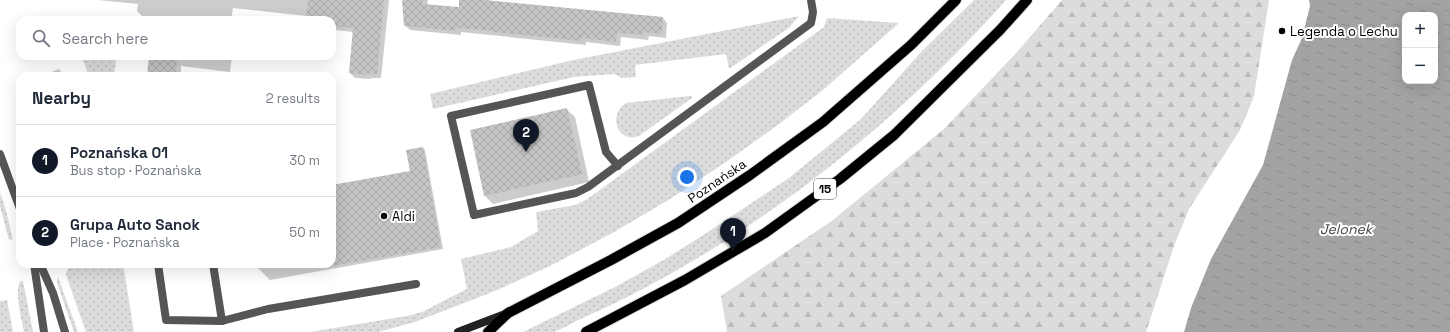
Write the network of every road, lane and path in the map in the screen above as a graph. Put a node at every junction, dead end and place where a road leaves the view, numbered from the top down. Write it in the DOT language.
graph roads {
  1 [pos="811,0"];
  2 [pos="956,0"];
  3 [pos="1027,0"];
  4 [pos="0,154"];
  5 [pos="618,166"];
  6 [pos="16,198"];
  7 [pos="35,268"];
  8 [pos="42,268"];
  9 [pos="159,268"];
  10 [pos="214,268"];
  11 [pos="416,284"];
  12 [pos="508,313"];
  13 [pos="222,321"];
  14 [pos="44,332"];
  15 [pos="65,332"];
  16 [pos="458,332"];
  17 [pos="488,332"];
  18 [pos="586,332"];
  1 -- 5 [label="street"];
  2 -- 12 [label="main road, Poznańska"];
  3 -- 18 [label="main road, 15"];
  4 -- 6 [label="street"];
  5 -- 5 [label="street"];
  7 -- 14 [label="street"];
  8 -- 15 [label="street"];
  9 -- 13 [label="street"];
  10 -- 13 [label="street"];
  11 -- 13 [label="street"];
  12 -- 16 [label="main road, Poznańska"];
  12 -- 17 [label="main road"];
}
